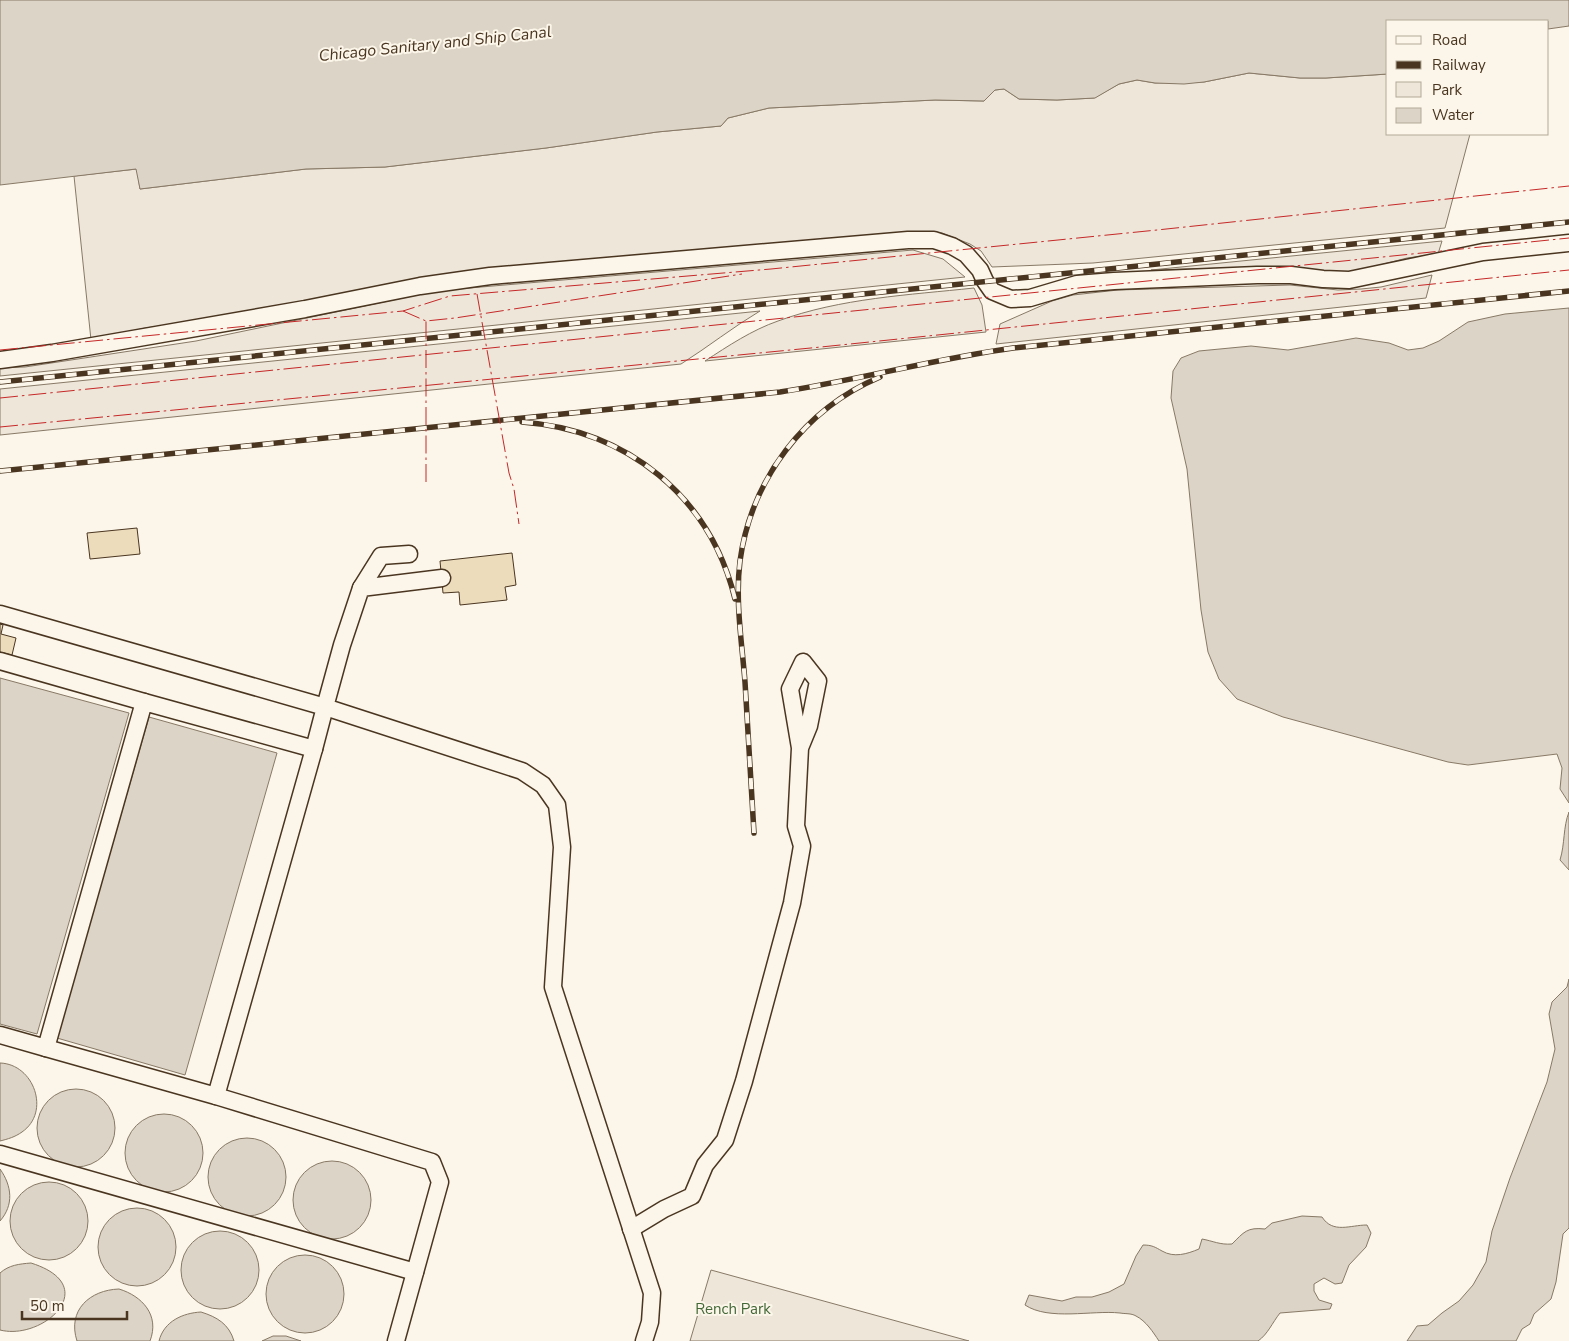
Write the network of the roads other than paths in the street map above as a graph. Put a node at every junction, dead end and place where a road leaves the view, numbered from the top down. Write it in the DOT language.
graph roads {
  1 [pos="1569,243"];
  2 [pos="0,360"];
  3 [pos="409,554"];
  4 [pos="442,578"];
  5 [pos="361,588"];
  6 [pos="0,614"];
  7 [pos="0,661"];
  8 [pos="144,702"];
  9 [pos="324,707"];
  10 [pos="800,748"];
  11 [pos="314,749"];
  12 [pos="0,1035"];
  13 [pos="46,1048"];
  14 [pos="216,1096"];
  15 [pos="0,1154"];
  16 [pos="631,1228"];
  17 [pos="415,1272"];
  18 [pos="396,1341"];
  19 [pos="644,1341"];
  1 -- 2 [label="lane"];
  3 -- 5 [label="lane"];
  4 -- 5 [label="lane"];
  5 -- 9 [label="lane"];
  6 -- 9 [label="lane"];
  7 -- 8 [label="lane"];
  8 -- 11 [label="lane"];
  8 -- 13 [label="lane"];
  9 -- 11 [label="lane"];
  9 -- 16 [label="lane"];
  10 -- 16 [label="lane"];
  11 -- 14 [label="lane"];
  12 -- 13 [label="lane"];
  13 -- 14 [label="lane"];
  14 -- 17 [label="lane"];
  15 -- 17 [label="lane"];
  16 -- 19 [label="lane"];
  17 -- 18 [label="lane"];
}
